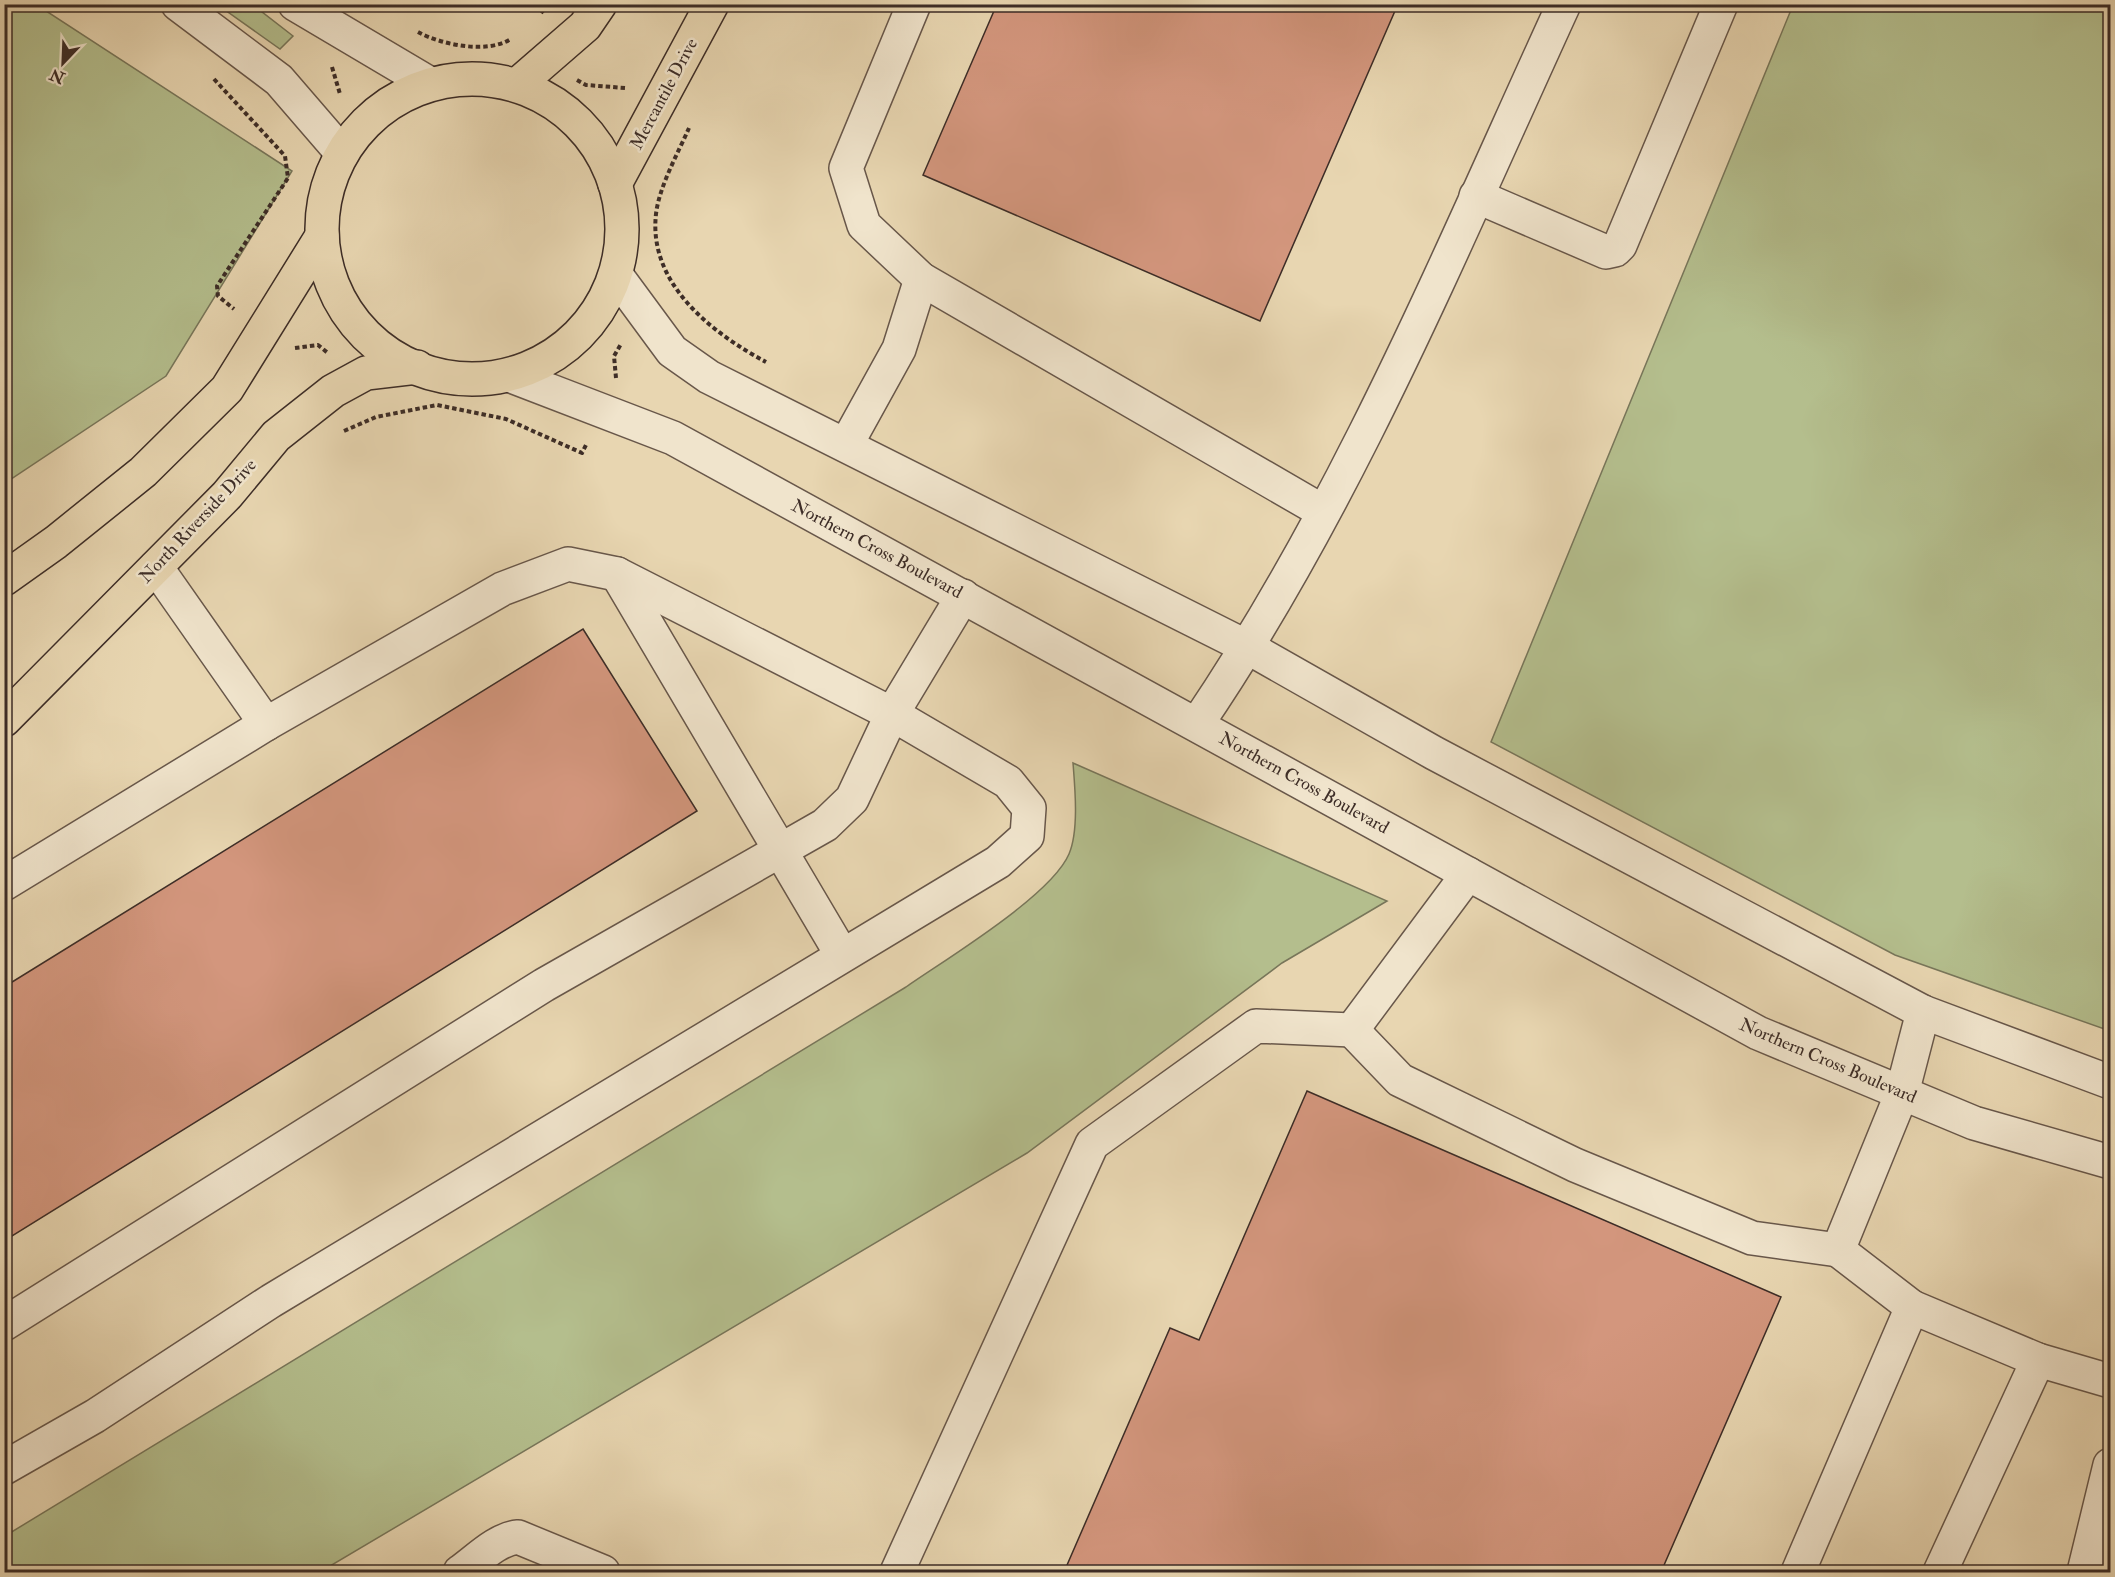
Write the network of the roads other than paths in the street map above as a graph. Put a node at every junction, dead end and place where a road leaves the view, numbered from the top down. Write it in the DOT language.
graph roads {
  1 [pos="178,4"];
  2 [pos="295,4"];
  3 [pos="600,4"];
  4 [pos="712,4"];
  5 [pos="914,4"];
  6 [pos="1564,4"];
  7 [pos="1721,4"];
  8 [pos="430,84"];
  9 [pos="517,85"];
  10 [pos="342,153"];
  11 [pos="615,184"];
  12 [pos="1476,196"];
  13 [pos="322,236"];
  14 [pos="616,275"];
  15 [pos="921,279"];
  16 [pos="417,367"];
  17 [pos="509,375"];
  18 [pos="846,445"];
  19 [pos="1322,512"];
  20 [pos="156,567"];
  21 [pos="617,574"];
  22 [pos="4,579"];
  23 [pos="963,596"];
  24 [pos="1249,648"];
  25 [pos="892,714"];
  26 [pos="4,720"];
  27 [pos="266,724"];
  28 [pos="1197,724"];
  29 [pos="779,851"];
  30 [pos="1468,874"];
  31 [pos="4,884"];
  32 [pos="842,955"];
  33 [pos="1923,1012"];
  34 [pos="1352,1030"];
  35 [pos="2110,1082"];
  36 [pos="1902,1093"];
  37 [pos="2110,1162"];
  38 [pos="1838,1250"];
  39 [pos="1912,1307"];
  40 [pos="4,1324"];
  41 [pos="2038,1360"];
  42 [pos="2110,1381"];
  43 [pos="2110,1465"];
  44 [pos="4,1468"];
  45 [pos="1802,1571"];
  46 [pos="460,1572"];
  47 [pos="603,1572"];
  48 [pos="897,1572"];
  49 [pos="1940,1572"];
  50 [pos="2084,1572"];
  1 -- 10 [label="street"];
  2 -- 8 [label="street"];
  3 -- 9 [label="main road"];
  4 -- 11 [label="main road, Mercantile Drive"];
  5 -- 15 [label="street"];
  6 -- 12 [label="street"];
  7 -- 12 [label="street"];
  8 -- 9 [label="main road"];
  8 -- 10 [label="main road"];
  9 -- 11 [label="main road"];
  10 -- 13 [label="main road"];
  11 -- 14 [label="main road"];
  12 -- 19 [label="street"];
  13 -- 16 [label="main road"];
  13 -- 22 [label="main road"];
  14 -- 17 [label="main road"];
  14 -- 18 [label="street"];
  15 -- 18 [label="street"];
  15 -- 19 [label="street"];
  16 -- 17 [label="main road"];
  16 -- 20 [label="main road, North Riverside Drive"];
  17 -- 23 [label="street, Northern Cross Boulevard"];
  18 -- 24 [label="street"];
  19 -- 24 [label="street"];
  20 -- 26 [label="main road, North Riverside Drive"];
  20 -- 27 [label="street"];
  21 -- 25 [label="street"];
  21 -- 27 [label="street"];
  21 -- 29 [label="street"];
  23 -- 25 [label="street"];
  23 -- 28 [label="street, Northern Cross Boulevard"];
  24 -- 28 [label="street"];
  24 -- 33 [label="street"];
  25 -- 29 [label="street"];
  25 -- 32 [label="street"];
  27 -- 31 [label="street"];
  28 -- 30 [label="street, Northern Cross Boulevard"];
  29 -- 32 [label="street"];
  29 -- 40 [label="street"];
  30 -- 34 [label="street"];
  30 -- 36 [label="street, Northern Cross Boulevard"];
  32 -- 44 [label="street"];
  33 -- 35 [label="street"];
  33 -- 36 [label="street"];
  34 -- 38 [label="street"];
  34 -- 48 [label="street"];
  36 -- 37 [label="street, Northern Cross Boulevard"];
  36 -- 38 [label="street"];
  38 -- 39 [label="street"];
  39 -- 41 [label="street"];
  39 -- 45 [label="street"];
  41 -- 42 [label="street"];
  41 -- 49 [label="street"];
  43 -- 50 [label="street"];
  46 -- 47 [label="street"];
}
